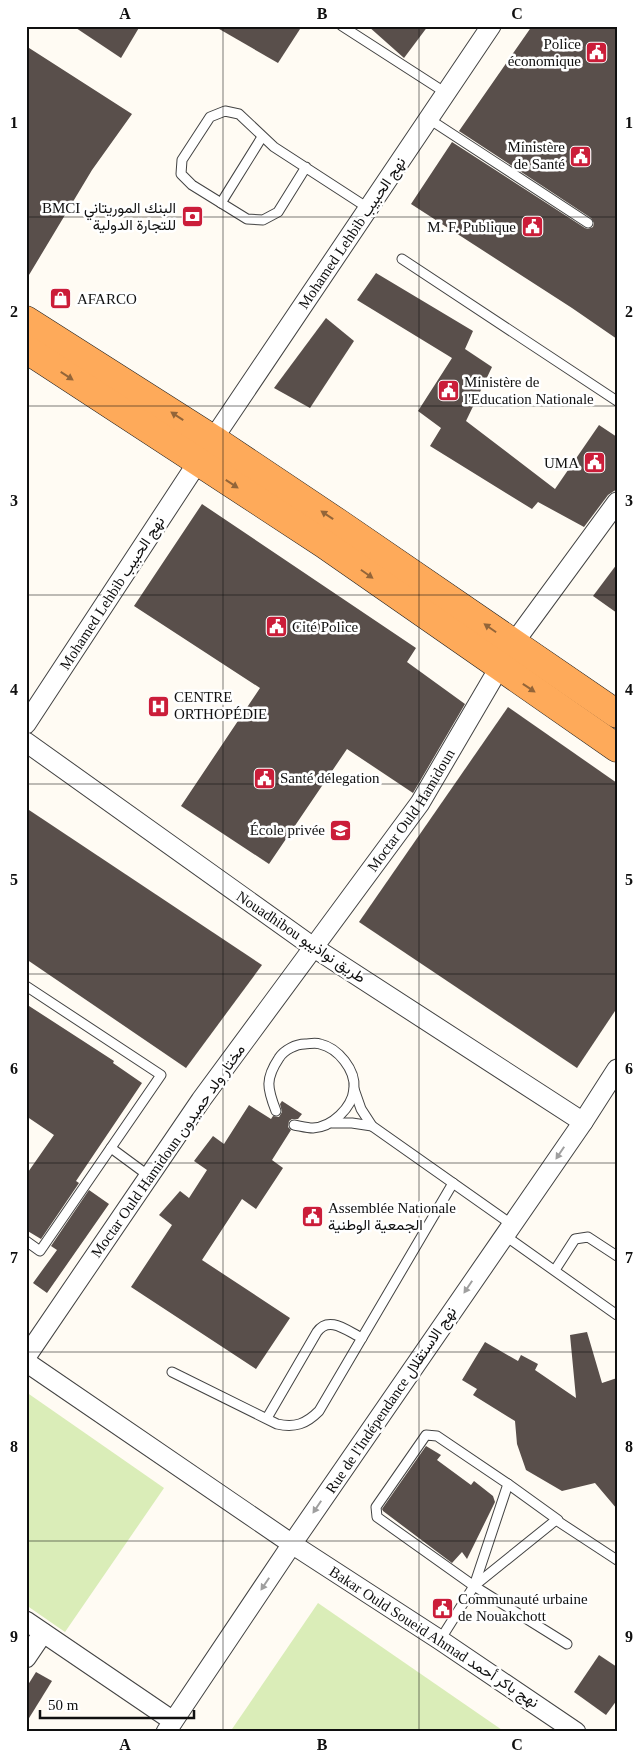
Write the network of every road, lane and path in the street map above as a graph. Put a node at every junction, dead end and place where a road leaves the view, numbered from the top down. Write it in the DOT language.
graph roads {
  1 [pos="342,26"];
  2 [pos="491,26"];
  3 [pos="446,93"];
  4 [pos="429,118"];
  5 [pos="262,137"];
  6 [pos="306,167"];
  7 [pos="221,203"];
  8 [pos="368,208"];
  9 [pos="588,222"];
  10 [pos="402,259"];
  11 [pos="26,320"];
  12 [pos="26,349"];
  13 [pos="617,400"];
  14 [pos="213,439"];
  15 [pos="198,462"];
  16 [pos="617,502"];
  17 [pos="507,656"];
  18 [pos="617,714"];
  19 [pos="26,724"];
  20 [pos="26,742"];
  21 [pos="617,748"];
  22 [pos="313,947"];
  23 [pos="26,986"];
  24 [pos="617,1069"];
  25 [pos="354,1089"];
  26 [pos="276,1111"];
  27 [pos="583,1122"];
  28 [pos="332,1123"];
  29 [pos="294,1125"];
  30 [pos="372,1126"];
  31 [pos="111,1148"];
  32 [pos="149,1176"];
  33 [pos="453,1183"];
  34 [pos="508,1229"];
  35 [pos="26,1241"];
  36 [pos="617,1256"];
  37 [pos="554,1270"];
  38 [pos="617,1315"];
  39 [pos="362,1338"];
  40 [pos="26,1357"];
  41 [pos="26,1362"];
  42 [pos="172,1372"];
  43 [pos="266,1418"];
  44 [pos="508,1484"];
  45 [pos="558,1520"];
  46 [pos="292,1544"];
  47 [pos="617,1560"];
  48 [pos="474,1586"];
  49 [pos="26,1622"];
  50 [pos="43,1633"];
  51 [pos="440,1640"];
  52 [pos="567,1644"];
  53 [pos="26,1658"];
  54 [pos="169,1727"];
  55 [pos="576,1732"];
  1 -- 3 [label="lane"];
  2 -- 3 [label="street, Mohamed Lehbib نهج الحبيب"];
  3 -- 4 [label="street, Mohamed Lehbib نهج الحبيب"];
  4 -- 8 [label="street, Mohamed Lehbib نهج الحبيب"];
  4 -- 9 [label="lane"];
  5 -- 6 [label="lane"];
  5 -- 7 [label="lane"];
  5 -- 7 [label="lane"];
  6 -- 7 [label="lane"];
  6 -- 8 [label="lane"];
  8 -- 14 [label="street, Mohamed Lehbib نهج الحبيب"];
  10 -- 13 [label="lane"];
  14 -- 11 [label="highway, one-way"];
  12 -- 15 [label="highway, one-way"];
  14 -- 15 [label="street, Mohamed Lehbib نهج الحبيب"];
  17 -- 14 [label="highway, one-way"];
  15 -- 17 [label="highway, one-way"];
  15 -- 19 [label="street, Mohamed Lehbib نهج الحبيب"];
  16 -- 17 [label="street, Moctar Ould Hamidoun"];
  17 -- 18 [label="highway"];
  17 -- 21 [label="highway, one-way"];
  17 -- 22 [label="street, Moctar Ould Hamidoun"];
  20 -- 22 [label="street, Nouadhibou طريق نواذيبو"];
  22 -- 27 [label="street, Nouadhibou طريق نواذيبو"];
  22 -- 32 [label="street, Moctar Ould Hamidoun مختار ولد حميدون"];
  23 -- 31 [label="lane"];
  24 -- 27 [label="street, Rue de l'Indépendance نهج الاستقلال"];
  25 -- 26 [label="lane"];
  25 -- 28 [label="lane"];
  25 -- 30 [label="lane"];
  27 -- 34 [label="street, Rue de l'Indépendance نهج الاستقلال, one-way"];
  28 -- 29 [label="lane"];
  28 -- 30 [label="lane"];
  30 -- 33 [label="lane"];
  31 -- 32 [label="lane"];
  31 -- 35 [label="lane"];
  32 -- 40 [label="street, Moctar Ould Hamidoun مختار ولد حميدون"];
  33 -- 34 [label="lane"];
  33 -- 39 [label="lane"];
  34 -- 37 [label="lane"];
  34 -- 46 [label="street, Rue de l'Indépendance نهج الاستقلال, one-way"];
  36 -- 37 [label="lane"];
  37 -- 38 [label="lane"];
  39 -- 43 [label="lane"];
  39 -- 43 [label="lane"];
  41 -- 46 [label="street, Bakar Ould Soueid Ahmad نهج باكر أحمد"];
  42 -- 43 [label="lane"];
  44 -- 45 [label="lane"];
  44 -- 48 [label="lane"];
  44 -- 48 [label="lane"];
  45 -- 47 [label="lane"];
  45 -- 48 [label="lane"];
  46 -- 51 [label="street, Bakar Ould Soueid Ahmad نهج باكر أحمد"];
  46 -- 54 [label="street, Rue de l'Indépendance نهج الاستقلال, one-way"];
  48 -- 51 [label="lane"];
  48 -- 52 [label="lane"];
  49 -- 50 [label="street"];
  50 -- 53 [label="street"];
  50 -- 54 [label="street"];
  51 -- 55 [label="street, Bakar Ould Soueid Ahmad نهج باكر أحمد"];
}
